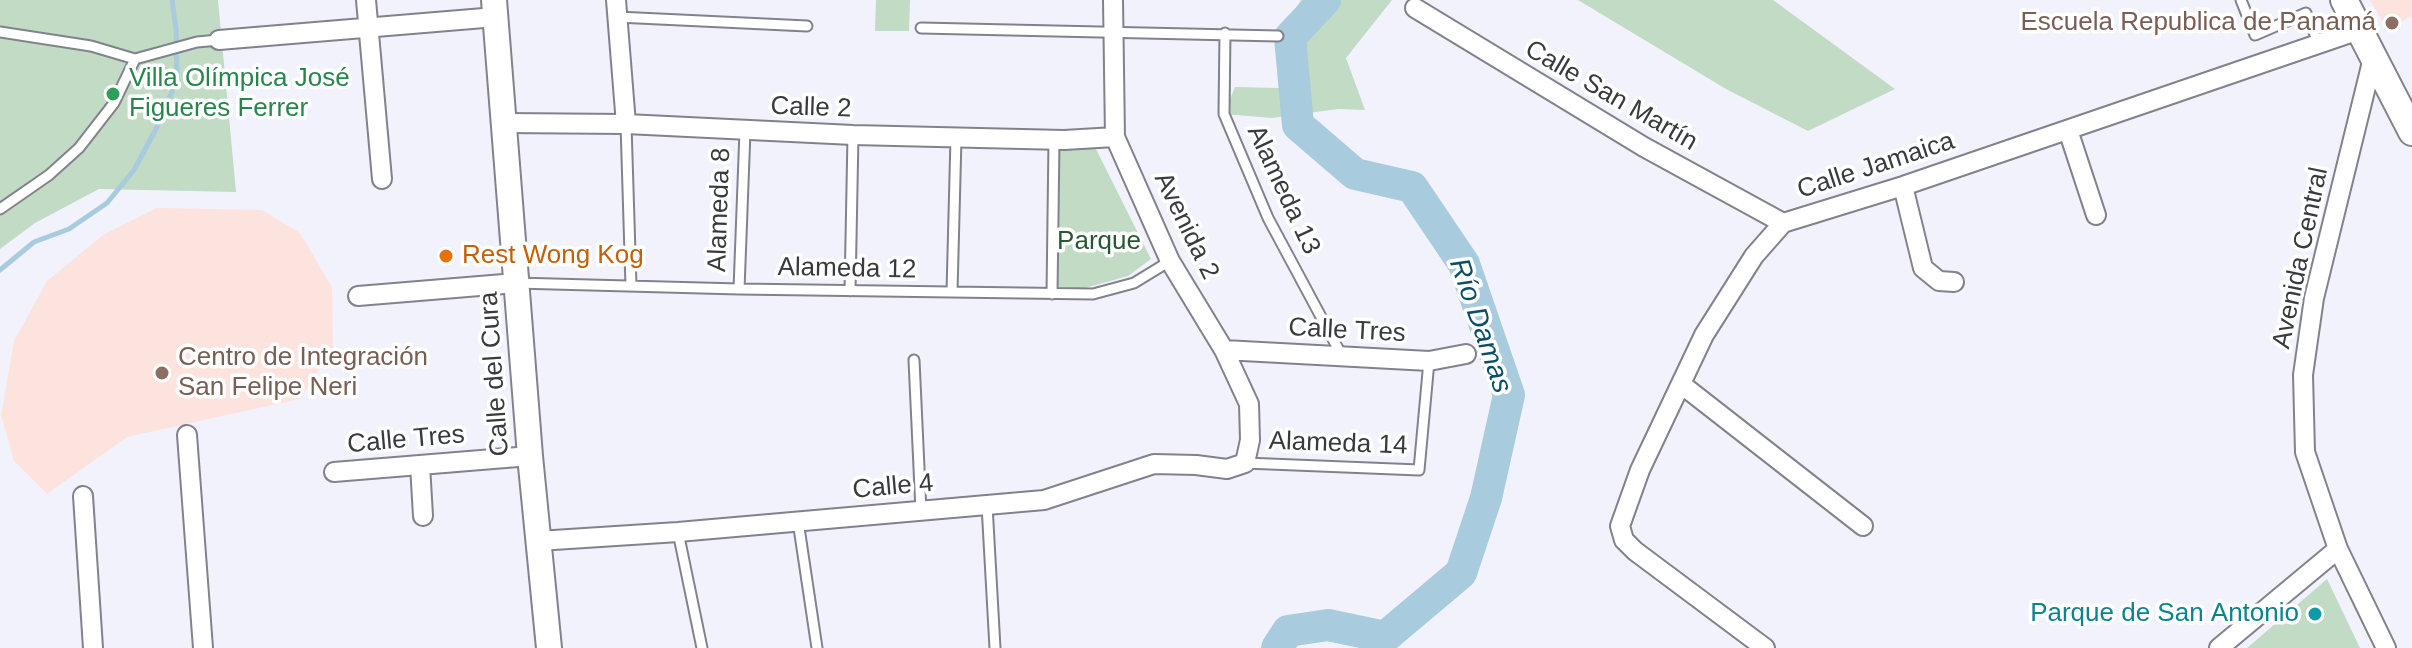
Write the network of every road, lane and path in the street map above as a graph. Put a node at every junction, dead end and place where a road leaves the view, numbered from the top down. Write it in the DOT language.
graph roads {
  1 [pos="366,0"];
  2 [pos="1113,0"];
  3 [pos="2241,0"];
  4 [pos="2344,0"];
  5 [pos="495,8"];
  6 [pos="1415,8"];
  7 [pos="617,9"];
  8 [pos="807,26"];
  9 [pos="368,28"];
  10 [pos="921,28"];
  11 [pos="2359,30"];
  12 [pos="1112,31"];
  13 [pos="0,32"];
  14 [pos="1225,33"];
  15 [pos="1278,36"];
  16 [pos="219,40"];
  17 [pos="2319,44"];
  18 [pos="2373,58"];
  19 [pos="135,59"];
  20 [pos="504,123"];
  21 [pos="626,124"];
  22 [pos="2068,130"];
  23 [pos="745,131"];
  24 [pos="2412,132"];
  25 [pos="853,135"];
  26 [pos="1115,137"];
  27 [pos="956,138"];
  28 [pos="1054,140"];
  29 [pos="382,179"];
  30 [pos="1903,186"];
  31 [pos="0,209"];
  32 [pos="2096,215"];
  33 [pos="1783,223"];
  34 [pos="1170,261"];
  35 [pos="1954,282"];
  36 [pos="516,283"];
  37 [pos="631,286"];
  38 [pos="739,289"];
  39 [pos="850,291"];
  40 [pos="952,292"];
  41 [pos="1052,294"];
  42 [pos="358,296"];
  43 [pos="1224,350"];
  44 [pos="1466,354"];
  45 [pos="1342,356"];
  46 [pos="914,360"];
  47 [pos="1429,361"];
  48 [pos="1681,384"];
  49 [pos="187,435"];
  50 [pos="530,456"];
  51 [pos="1245,463"];
  52 [pos="420,465"];
  53 [pos="334,472"];
  54 [pos="83,496"];
  55 [pos="987,505"];
  56 [pos="921,511"];
  57 [pos="423,516"];
  58 [pos="798,521"];
  59 [pos="1863,526"];
  60 [pos="678,532"];
  61 [pos="538,541"];
  62 [pos="2338,549"];
  63 [pos="2223,647"];
  64 [pos="93,648"];
  65 [pos="203,648"];
  66 [pos="549,648"];
  67 [pos="702,648"];
  68 [pos="817,648"];
  69 [pos="995,648"];
  70 [pos="1765,648"];
  71 [pos="2386,648"];
  1 -- 9 [label="street"];
  2 -- 12 [label="street, Avenida 2"];
  3 -- 17 [label="lane"];
  4 -- 11 [label="main road"];
  5 -- 9 [label="street"];
  5 -- 20 [label="street, Calle del Cura"];
  6 -- 33 [label="street, Calle San Martín"];
  7 -- 8 [label="lane"];
  7 -- 21 [label="street"];
  9 -- 16 [label="street"];
  9 -- 29 [label="street"];
  10 -- 12 [label="lane"];
  11 -- 17 [label="street, Calle Jamaica"];
  11 -- 18 [label="main road"];
  12 -- 14 [label="lane"];
  12 -- 26 [label="street, Avenida 2"];
  13 -- 19 [label="lane"];
  14 -- 15 [label="lane"];
  14 -- 45 [label="lane, Alameda 13"];
  16 -- 19 [label="lane"];
  17 -- 22 [label="street, Calle Jamaica"];
  18 -- 24 [label="main road"];
  18 -- 62 [label="street, Avenida Central"];
  19 -- 31 [label="lane"];
  20 -- 21 [label="street, Calle 2"];
  20 -- 36 [label="street, Calle del Cura"];
  21 -- 23 [label="street, Calle 2"];
  21 -- 37 [label="lane"];
  22 -- 30 [label="street, Calle Jamaica"];
  22 -- 32 [label="street"];
  23 -- 25 [label="street, Calle 2"];
  23 -- 38 [label="lane, Alameda 8"];
  25 -- 27 [label="street, Calle 2"];
  25 -- 39 [label="lane"];
  26 -- 28 [label="street, Calle 2"];
  26 -- 34 [label="street, Avenida 2"];
  27 -- 28 [label="street, Calle 2"];
  27 -- 40 [label="lane"];
  28 -- 41 [label="lane"];
  30 -- 33 [label="street, Calle Jamaica"];
  30 -- 35 [label="street"];
  33 -- 48 [label="street, Calle Jamaica"];
  34 -- 41 [label="lane, Alameda 12"];
  34 -- 43 [label="street, Avenida 2"];
  36 -- 37 [label="lane, Alameda 12"];
  36 -- 42 [label="street"];
  36 -- 50 [label="street, Calle del Cura"];
  37 -- 38 [label="lane, Alameda 12"];
  38 -- 39 [label="lane, Alameda 12"];
  39 -- 40 [label="lane, Alameda 12"];
  40 -- 41 [label="lane, Alameda 12"];
  43 -- 45 [label="street, Calle Tres"];
  43 -- 51 [label="street, Avenida 2"];
  44 -- 47 [label="street, Calle Tres"];
  45 -- 47 [label="street, Calle Tres"];
  46 -- 56 [label="lane"];
  47 -- 51 [label="lane, Alameda 14"];
  48 -- 59 [label="street"];
  48 -- 70 [label="street, Calle Jamaica"];
  49 -- 65 [label="street"];
  50 -- 52 [label="street, Calle Tres"];
  50 -- 61 [label="street, Calle del Cura"];
  51 -- 55 [label="street, Calle 4"];
  52 -- 53 [label="street, Calle Tres"];
  52 -- 57 [label="street"];
  54 -- 64 [label="street"];
  55 -- 56 [label="street, Calle 4"];
  55 -- 69 [label="lane"];
  56 -- 58 [label="street, Calle 4"];
  58 -- 60 [label="street, Calle 4"];
  58 -- 68 [label="lane"];
  60 -- 61 [label="street, Calle 4"];
  60 -- 67 [label="lane"];
  61 -- 66 [label="street, Calle del Cura"];
  62 -- 63 [label="street"];
  62 -- 71 [label="street, Avenida Central"];
}
